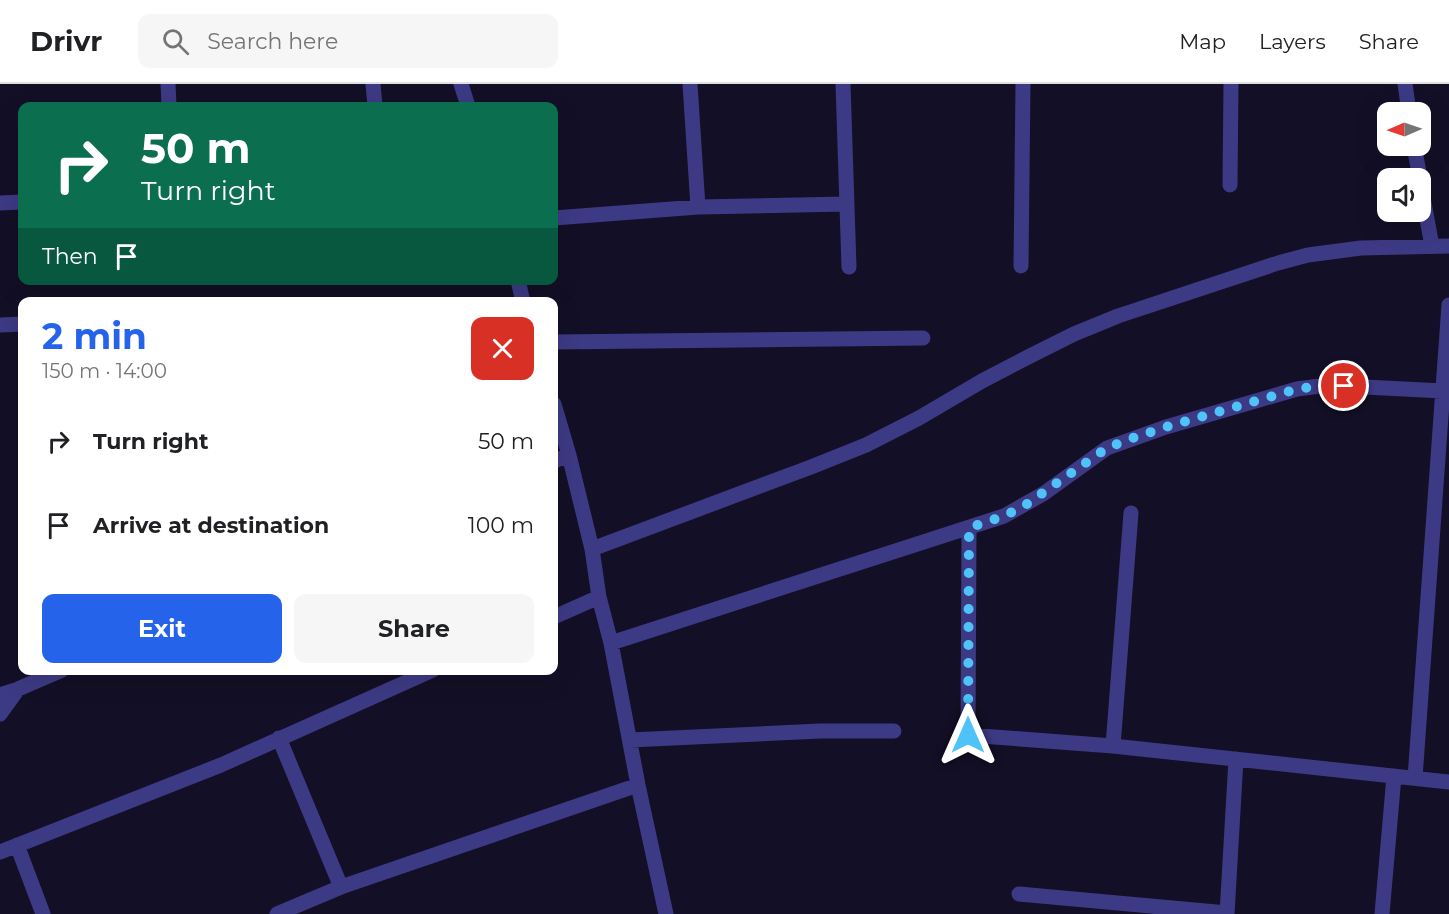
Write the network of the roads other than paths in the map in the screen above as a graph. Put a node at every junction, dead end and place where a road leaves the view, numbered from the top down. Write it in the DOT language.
graph roads {
  1 [pos="168,84"];
  2 [pos="374,84"];
  3 [pos="461,84"];
  4 [pos="690,84"];
  5 [pos="843,84"];
  6 [pos="1023,84"];
  7 [pos="1231,84"];
  8 [pos="1406,84"];
  9 [pos="169,102"];
  10 [pos="375,102"];
  11 [pos="467,102"];
  12 [pos="1408,102"];
  13 [pos="1230,185"];
  14 [pos="18,202"];
  15 [pos="0,203"];
  16 [pos="847,204"];
  17 [pos="698,207"];
  18 [pos="558,218"];
  19 [pos="1428,222"];
  20 [pos="1432,246"];
  21 [pos="1449,246"];
  22 [pos="1022,266"];
  23 [pos="849,267"];
  24 [pos="1449,305"];
  25 [pos="18,324"];
  26 [pos="0,325"];
  27 [pos="923,338"];
  28 [pos="558,342"];
  29 [pos="1443,391"];
  30 [pos="558,417"];
  31 [pos="569,454"];
  32 [pos="558,458"];
  33 [pos="1131,513"];
  34 [pos="969,528"];
  35 [pos="592,549"];
  36 [pos="599,597"];
  37 [pos="558,615"];
  38 [pos="611,643"];
  39 [pos="50,675"];
  40 [pos="422,675"];
  41 [pos="18,689"];
  42 [pos="0,695"];
  43 [pos="0,714"];
  44 [pos="894,731"];
  45 [pos="279,738"];
  46 [pos="630,740"];
  47 [pos="1113,746"];
  48 [pos="1236,759"];
  49 [pos="1394,776"];
  50 [pos="1415,778"];
  51 [pos="1449,782"];
  52 [pos="638,785"];
  53 [pos="17,845"];
  54 [pos="0,852"];
  55 [pos="341,887"];
  56 [pos="1019,894"];
  57 [pos="1227,913"];
  58 [pos="43,914"];
  59 [pos="277,914"];
  60 [pos="666,914"];
  61 [pos="1382,914"];
  1 -- 9 [label="street"];
  2 -- 10 [label="street"];
  3 -- 11 [label="street"];
  4 -- 17 [label="street"];
  5 -- 16 [label="street"];
  6 -- 22 [label="street"];
  7 -- 13 [label="street"];
  8 -- 12 [label="street"];
  14 -- 15 [label="street"];
  16 -- 17 [label="street"];
  16 -- 23 [label="street"];
  17 -- 18 [label="street"];
  19 -- 20 [label="street"];
  20 -- 21 [label="street"];
  20 -- 35 [label="street"];
  24 -- 29 [label="street"];
  25 -- 26 [label="street"];
  27 -- 28 [label="street"];
  29 -- 34 [label="street"];
  29 -- 50 [label="street"];
  30 -- 31 [label="street"];
  31 -- 32 [label="street"];
  31 -- 35 [label="street"];
  33 -- 47 [label="street"];
  34 -- 38 [label="street"];
  34 -- 47 [label="street"];
  35 -- 36 [label="street"];
  36 -- 37 [label="street"];
  36 -- 38 [label="street"];
  38 -- 46 [label="street"];
  39 -- 41 [label="street"];
  40 -- 45 [label="street"];
  41 -- 42 [label="street"];
  41 -- 43 [label="street"];
  44 -- 46 [label="street"];
  45 -- 53 [label="street"];
  45 -- 55 [label="street"];
  46 -- 52 [label="street"];
  47 -- 48 [label="street"];
  48 -- 49 [label="street"];
  48 -- 57 [label="street"];
  49 -- 50 [label="street"];
  49 -- 61 [label="street"];
  50 -- 51 [label="street"];
  52 -- 55 [label="street"];
  52 -- 60 [label="street"];
  53 -- 54 [label="street"];
  53 -- 58 [label="street"];
  55 -- 59 [label="street"];
  56 -- 57 [label="street"];
}
